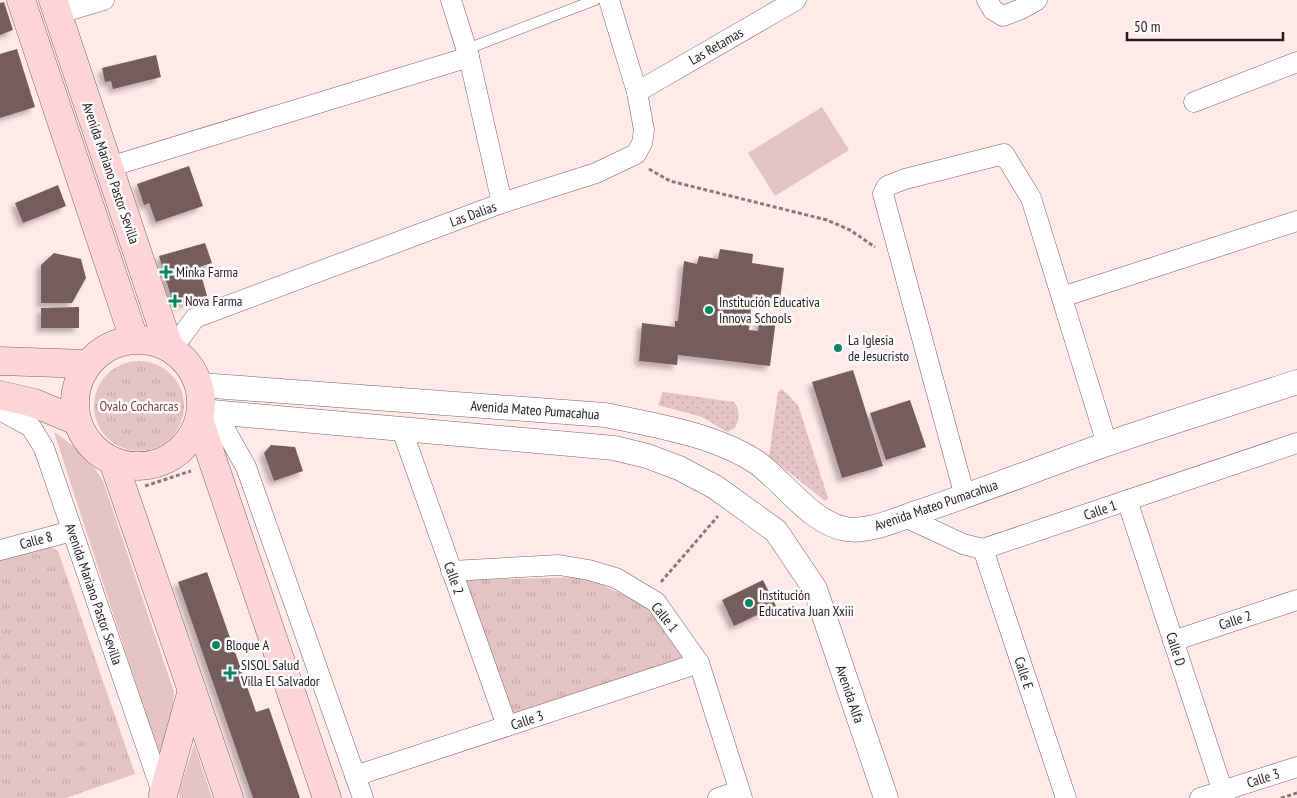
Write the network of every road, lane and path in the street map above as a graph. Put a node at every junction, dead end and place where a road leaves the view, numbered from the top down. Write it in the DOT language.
graph roads {
  1 [pos="21,0"];
  2 [pos="104,0"];
  3 [pos="451,0"];
  4 [pos="595,0"];
  5 [pos="608,0"];
  6 [pos="796,0"];
  7 [pos="987,0"];
  8 [pos="1037,0"];
  9 [pos="55,7"];
  10 [pos="468,53"];
  11 [pos="1297,62"];
  12 [pos="637,92"];
  13 [pos="1194,102"];
  14 [pos="629,157"];
  15 [pos="109,167"];
  16 [pos="502,203"];
  17 [pos="1297,220"];
  18 [pos="900,265"];
  19 [pos="1062,297"];
  20 [pos="134,339"];
  21 [pos="171,348"];
  22 [pos="0,360"];
  23 [pos="87,364"];
  24 [pos="1297,382"];
  25 [pos="0,395"];
  26 [pos="200,408"];
  27 [pos="0,410"];
  28 [pos="77,421"];
  29 [pos="402,430"];
  30 [pos="1297,443"];
  31 [pos="1108,444"];
  32 [pos="113,461"];
  33 [pos="215,464"];
  34 [pos="124,492"];
  35 [pos="964,497"];
  36 [pos="733,499"];
  37 [pos="1127,500"];
  38 [pos="905,517"];
  39 [pos="72,531"];
  40 [pos="983,549"];
  41 [pos="0,550"];
  42 [pos="451,570"];
  43 [pos="648,597"];
  44 [pos="1297,600"];
  45 [pos="1173,641"];
  46 [pos="699,663"];
  47 [pos="192,690"];
  48 [pos="507,726"];
  49 [pos="1297,767"];
  50 [pos="355,776"];
  51 [pos="1297,793"];
  52 [pos="740,794"];
  53 [pos="1224,794"];
  54 [pos="160,797"];
  55 [pos="229,798"];
  56 [pos="327,798"];
  57 [pos="363,798"];
  58 [pos="718,798"];
  59 [pos="886,798"];
  60 [pos="1066,798"];
  61 [pos="1200,798"];
  62 [pos="1281,798"];
  1 -- 20 [label="main road"];
  2 -- 9 [label="street"];
  3 -- 10 [label="street"];
  4 -- 10 [label="lane"];
  5 -- 12 [label="street, Las Dalias"];
  6 -- 12 [label="street, Las Retamas"];
  7 -- 8 [label="street"];
  9 -- 15 [label="main road, Avenida Mariano Pastor Sevilla"];
  10 -- 15 [label="street"];
  10 -- 16 [label="street"];
  11 -- 13 [label="street"];
  12 -- 14 [label="street, Las Dalias"];
  14 -- 16 [label="street, Las Dalias"];
  14 -- 18 [label="path"];
  15 -- 21 [label="main road, Avenida Mariano Pastor Sevilla"];
  16 -- 21 [label="street, Las Dalias"];
  17 -- 19 [label="street"];
  18 -- 19 [label="street"];
  18 -- 35 [label="street"];
  19 -- 31 [label="street"];
  20 -- 21 [label="main road"];
  20 -- 23 [label="main road"];
  21 -- 26 [label="main road"];
  22 -- 23 [label="main road"];
  23 -- 28 [label="main road"];
  24 -- 31 [label="street, Avenida Mateo Pumacahua"];
  25 -- 28 [label="main road"];
  26 -- 29 [label="street"];
  26 -- 32 [label="main road"];
  26 -- 33 [label="main road"];
  26 -- 38 [label="street, Avenida Mateo Pumacahua"];
  26 -- 50 [label="street"];
  27 -- 39 [label="street, Avenida Mariano Pastor Sevilla"];
  28 -- 32 [label="main road"];
  29 -- 36 [label="street"];
  29 -- 42 [label="street, Calle 2"];
  30 -- 37 [label="street, Calle 1"];
  31 -- 35 [label="street, Avenida Mateo Pumacahua"];
  32 -- 34 [label="main road"];
  33 -- 34 [label="path"];
  33 -- 56 [label="main road"];
  34 -- 47 [label="main road"];
  35 -- 38 [label="street, Avenida Mateo Pumacahua"];
  36 -- 43 [label="path"];
  36 -- 59 [label="street, Avenida Alfa"];
  37 -- 40 [label="street, Calle 1"];
  37 -- 45 [label="street, Calle D"];
  38 -- 40 [label="street"];
  39 -- 41 [label="street, Calle 8"];
  39 -- 54 [label="street, Avenida Mariano Pastor Sevilla"];
  40 -- 60 [label="street, Calle E"];
  42 -- 43 [label="street, Calle 1"];
  42 -- 48 [label="street, Calle 2"];
  43 -- 46 [label="street, Calle 1"];
  44 -- 45 [label="street, Calle 2"];
  45 -- 53 [label="street, Calle D"];
  46 -- 48 [label="street, Calle 3"];
  46 -- 52 [label="street, Calle 1"];
  47 -- 54 [label="main road"];
  47 -- 55 [label="main road"];
  48 -- 50 [label="street, Calle 3"];
  49 -- 53 [label="street, Calle 3"];
  50 -- 57 [label="street"];
  51 -- 62 [label="path"];
  52 -- 58 [label="street"];
  53 -- 61 [label="street, Calle 3"];
}
